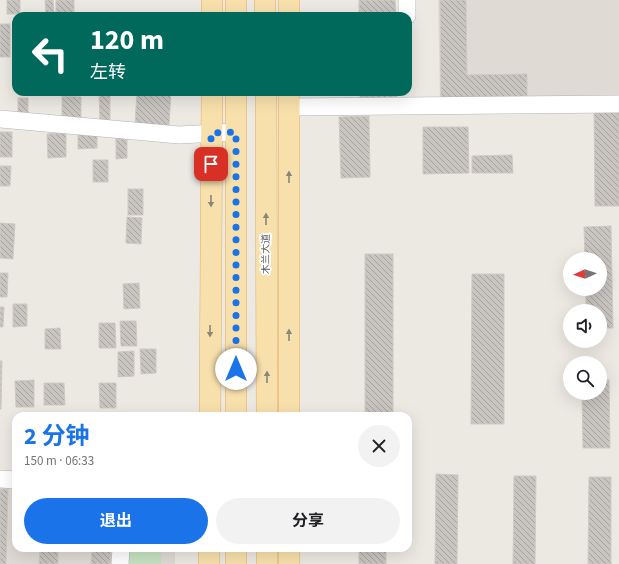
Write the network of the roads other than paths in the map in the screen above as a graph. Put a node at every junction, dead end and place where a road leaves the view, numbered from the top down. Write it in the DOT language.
graph roads {
  1 [pos="212,0"];
  2 [pos="236,0"];
  3 [pos="265,0"];
  4 [pos="289,0"];
  5 [pos="407,0"];
  6 [pos="212,12"];
  7 [pos="236,12"];
  8 [pos="265,12"];
  9 [pos="289,12"];
  10 [pos="407,12"];
  11 [pos="212,96"];
  12 [pos="236,96"];
  13 [pos="266,96"];
  14 [pos="289,99"];
  15 [pos="408,99"];
  16 [pos="619,104"];
  17 [pos="0,119"];
  18 [pos="236,132"];
  19 [pos="211,133"];
  20 [pos="210,412"];
  21 [pos="236,412"];
  22 [pos="267,412"];
  23 [pos="289,412"];
  24 [pos="0,479"];
  25 [pos="12,480"];
  26 [pos="121,552"];
  27 [pos="210,552"];
  28 [pos="236,552"];
  29 [pos="267,552"];
  30 [pos="289,552"];
  31 [pos="120,564"];
  32 [pos="209,564"];
  33 [pos="236,564"];
  34 [pos="267,564"];
  35 [pos="289,564"];
  1 -- 6 [label="main road"];
  2 -- 7 [label="main road"];
  3 -- 8 [label="main road"];
  4 -- 9 [label="main road"];
  5 -- 10 [label="street"];
  11 -- 19 [label="main road"];
  12 -- 18 [label="main road"];
  22 -- 13 [label="main road, 木兰大道, one-way"];
  14 -- 15 [label="street"];
  23 -- 14 [label="main road, one-way"];
  15 -- 16 [label="street"];
  17 -- 19 [label="street"];
  18 -- 19 [label="street"];
  18 -- 21 [label="main road"];
  19 -- 20 [label="main road, one-way"];
  24 -- 25 [label="street"];
  26 -- 31 [label="street"];
  27 -- 32 [label="main road"];
  28 -- 33 [label="main road"];
  29 -- 34 [label="main road"];
  30 -- 35 [label="main road"];
}
